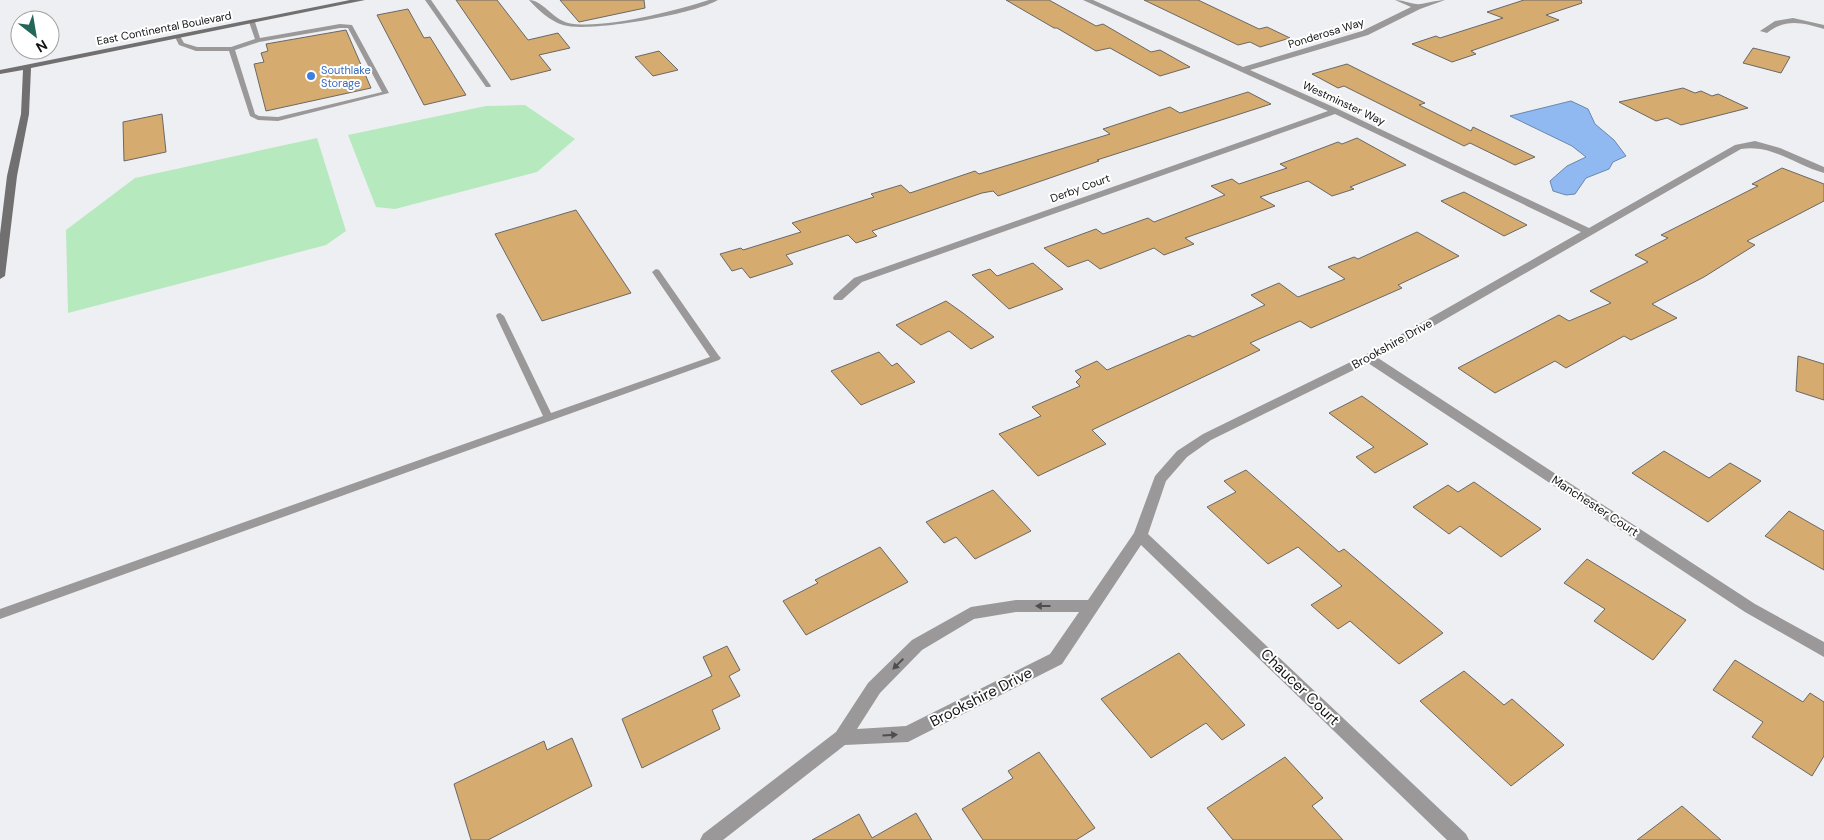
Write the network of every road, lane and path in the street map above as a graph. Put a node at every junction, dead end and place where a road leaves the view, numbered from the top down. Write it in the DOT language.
graph roads {
  1 [pos="361,0"];
  2 [pos="428,0"];
  3 [pos="532,0"];
  4 [pos="715,0"];
  5 [pos="1087,0"];
  6 [pos="1399,0"];
  7 [pos="1441,0"];
  8 [pos="1417,7"];
  9 [pos="252,22"];
  10 [pos="1824,27"];
  11 [pos="1764,31"];
  12 [pos="178,37"];
  13 [pos="258,40"];
  14 [pos="232,49"];
  15 [pos="27,67"];
  16 [pos="1242,70"];
  17 [pos="0,72"];
  18 [pos="488,86"];
  19 [pos="1335,111"];
  20 [pos="1824,170"];
  21 [pos="4,204"];
  22 [pos="1588,232"];
  23 [pos="656,272"];
  24 [pos="0,276"];
  25 [pos="838,298"];
  26 [pos="500,316"];
  27 [pos="1369,358"];
  28 [pos="549,419"];
  29 [pos="1140,535"];
  30 [pos="1092,606"];
  31 [pos="0,614"];
  32 [pos="1824,650"];
  33 [pos="842,737"];
  34 [pos="709,840"];
  35 [pos="1460,840"];
  1 -- 9 [label="street, East Continental Boulevard"];
  2 -- 18 [label="lane"];
  3 -- 4 [label="lane"];
  5 -- 16 [label="street, Westminster Way"];
  6 -- 8 [label="street"];
  7 -- 8 [label="street, Ponderosa Way"];
  8 -- 16 [label="street, Ponderosa Way"];
  9 -- 12 [label="street, East Continental Boulevard"];
  9 -- 13 [label="lane"];
  10 -- 11 [label="street"];
  12 -- 14 [label="lane"];
  12 -- 15 [label="street, East Continental Boulevard"];
  13 -- 14 [label="lane"];
  13 -- 14 [label="lane"];
  15 -- 17 [label="street, East Continental Boulevard"];
  15 -- 21 [label="street"];
  16 -- 19 [label="street, Westminster Way"];
  19 -- 22 [label="street, Westminster Way"];
  19 -- 25 [label="street, Derby Court"];
  20 -- 22 [label="street, Brookshire Drive"];
  21 -- 24 [label="street"];
  22 -- 27 [label="street, Brookshire Drive"];
  23 -- 28 [label="lane"];
  26 -- 28 [label="lane"];
  27 -- 29 [label="street, Brookshire Drive"];
  27 -- 32 [label="street, Manchester Court"];
  28 -- 31 [label="lane"];
  29 -- 30 [label="street, Brookshire Drive"];
  29 -- 35 [label="street, Chaucer Court"];
  33 -- 30 [label="street, Brookshire Drive, one-way"];
  30 -- 33 [label="street, one-way"];
  33 -- 34 [label="street"];
}
